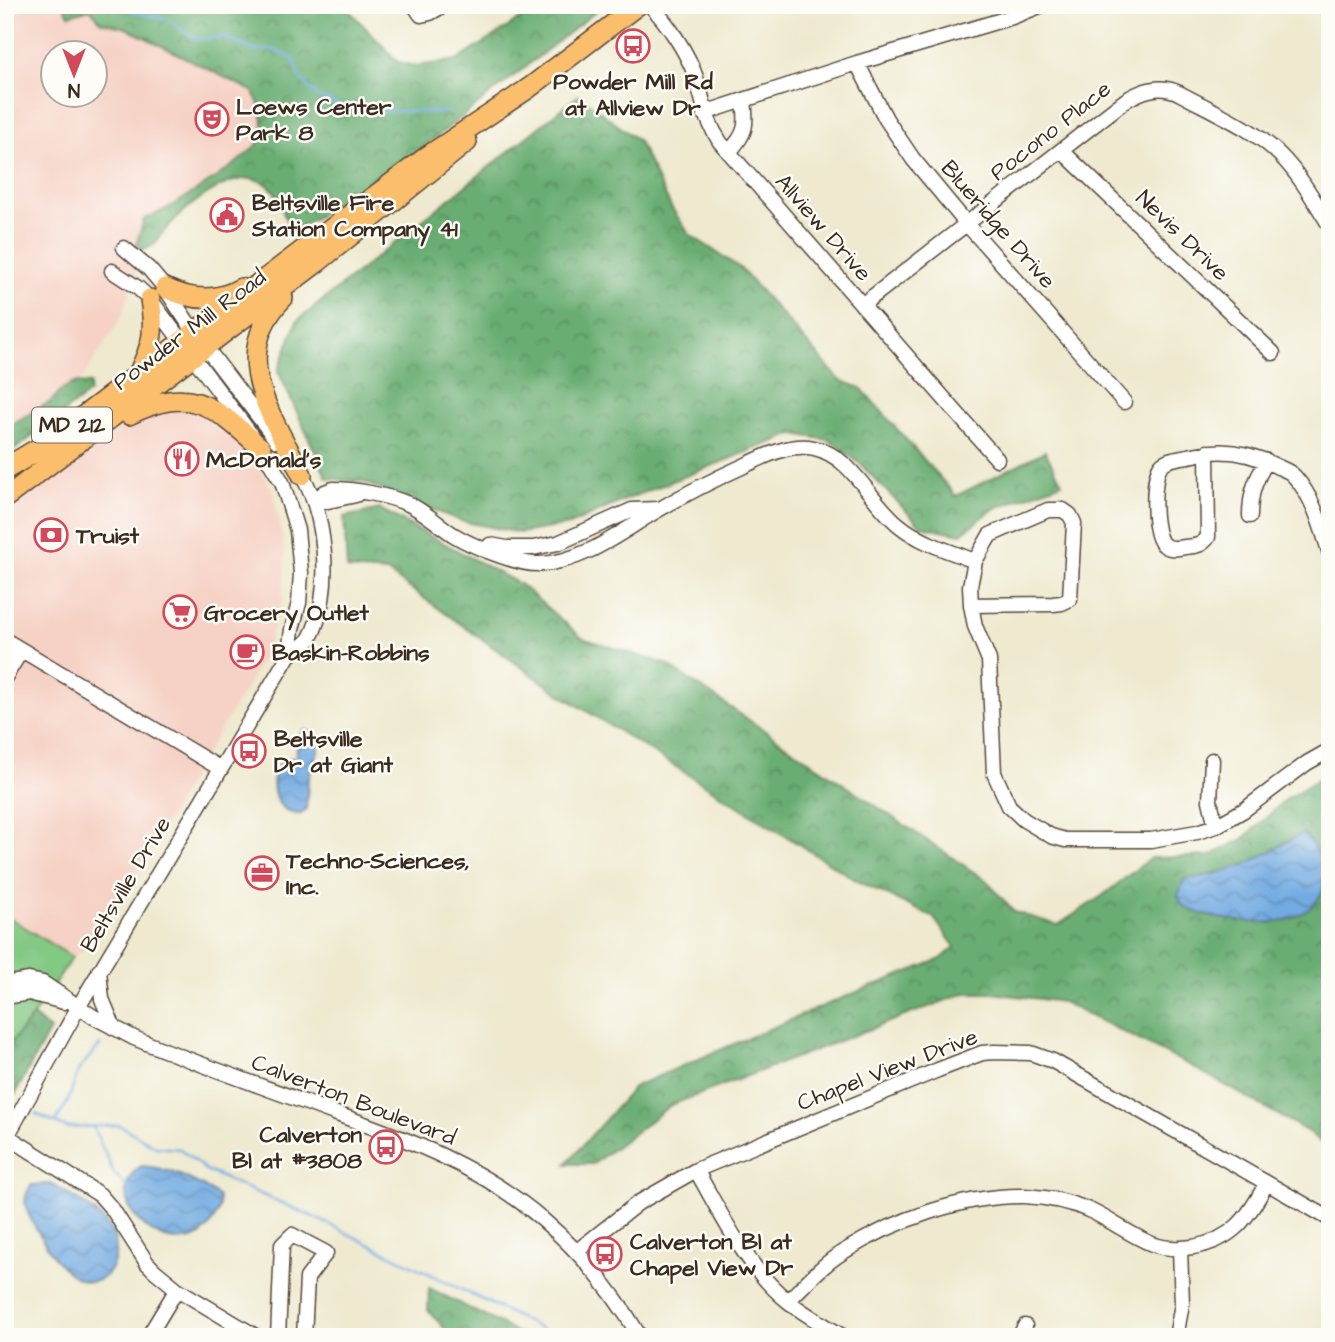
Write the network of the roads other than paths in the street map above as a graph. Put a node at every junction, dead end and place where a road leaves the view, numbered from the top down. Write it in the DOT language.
graph roads {
  1 [pos="414,5"];
  2 [pos="444,5"];
  3 [pos="638,5"];
  4 [pos="650,5"];
  5 [pos="1042,5"];
  6 [pos="857,63"];
  7 [pos="744,100"];
  8 [pos="704,113"];
  9 [pos="1062,151"];
  10 [pos="729,152"];
  11 [pos="966,223"];
  12 [pos="1330,226"];
  13 [pos="124,248"];
  14 [pos="313,255"];
  15 [pos="112,271"];
  16 [pos="157,294"];
  17 [pos="862,305"];
  18 [pos="193,344"];
  19 [pos="1273,353"];
  20 [pos="138,374"];
  21 [pos="1124,402"];
  22 [pos="93,432"];
  23 [pos="47,444"];
  24 [pos="261,449"];
  25 [pos="1207,452"];
  26 [pos="997,459"];
  27 [pos="1267,461"];
  28 [pos="5,468"];
  29 [pos="5,475"];
  30 [pos="302,475"];
  31 [pos="5,498"];
  32 [pos="314,501"];
  33 [pos="659,509"];
  34 [pos="1250,516"];
  35 [pos="469,541"];
  36 [pos="561,553"];
  37 [pos="1330,554"];
  38 [pos="975,561"];
  39 [pos="971,605"];
  40 [pos="5,640"];
  41 [pos="21,651"];
  42 [pos="289,655"];
  43 [pos="5,677"];
  44 [pos="1330,750"];
  45 [pos="1212,760"];
  46 [pos="221,769"];
  47 [pos="1216,826"];
  48 [pos="99,971"];
  49 [pos="5,984"];
  50 [pos="5,997"];
  51 [pos="79,1006"];
  52 [pos="114,1028"];
  53 [pos="6,1138"];
  54 [pos="696,1170"];
  55 [pos="1265,1184"];
  56 [pos="1330,1219"];
  57 [pos="1180,1249"];
  58 [pos="577,1251"];
  59 [pos="177,1289"];
  60 [pos="788,1301"];
  61 [pos="148,1337"];
  62 [pos="257,1337"];
  63 [pos="278,1337"];
  64 [pos="304,1337"];
  65 [pos="640,1337"];
  66 [pos="844,1337"];
  67 [pos="1177,1337"];
  1 -- 2 [label="street"];
  3 -- 14 [label="main road, Powder Mill Road / MD 212"];
  4 -- 8 [label="street, Allview Drive"];
  5 -- 6 [label="street"];
  6 -- 7 [label="street"];
  6 -- 11 [label="street, Blueridge Drive"];
  7 -- 8 [label="street"];
  7 -- 10 [label="street"];
  8 -- 10 [label="street, Allview Drive"];
  9 -- 11 [label="street, Pocono Place"];
  9 -- 12 [label="street, Pocono Place"];
  9 -- 19 [label="street, Nevis Drive"];
  10 -- 17 [label="street, Allview Drive"];
  11 -- 17 [label="street, Pocono Place"];
  11 -- 21 [label="street, Blueridge Drive"];
  13 -- 16 [label="street"];
  14 -- 16 [label="main road"];
  14 -- 18 [label="main road, Powder Mill Road / MD 212"];
  14 -- 30 [label="main road"];
  15 -- 16 [label="street"];
  16 -- 18 [label="street"];
  16 -- 20 [label="main road"];
  17 -- 26 [label="street, Allview Drive"];
  18 -- 20 [label="main road, Powder Mill Road / MD 212"];
  18 -- 22 [label="main road, Powder Mill Road / MD 212"];
  18 -- 24 [label="street, Beltsville Drive"];
  18 -- 30 [label="street, Beltsville Drive"];
  20 -- 23 [label="main road, Powder Mill Road / MD 212"];
  22 -- 24 [label="main road"];
  22 -- 31 [label="main road, Powder Mill Road / MD 212"];
  23 -- 28 [label="highway"];
  23 -- 29 [label="main road, Powder Mill Road / MD 212"];
  24 -- 42 [label="street, Beltsville Drive"];
  25 -- 25 [label="street"];
  25 -- 27 [label="street"];
  27 -- 34 [label="street"];
  27 -- 37 [label="street"];
  30 -- 32 [label="street, Beltsville Drive"];
  32 -- 35 [label="street"];
  32 -- 42 [label="street, Beltsville Drive"];
  33 -- 36 [label="street"];
  33 -- 36 [label="street"];
  33 -- 38 [label="street"];
  35 -- 36 [label="street"];
  35 -- 36 [label="street"];
  38 -- 39 [label="street"];
  38 -- 39 [label="street"];
  39 -- 47 [label="street"];
  40 -- 41 [label="street"];
  41 -- 43 [label="street"];
  41 -- 46 [label="street"];
  42 -- 46 [label="street, Beltsville Drive"];
  44 -- 47 [label="street"];
  45 -- 47 [label="street"];
  46 -- 48 [label="street, Beltsville Drive"];
  48 -- 51 [label="street, Beltsville Drive"];
  48 -- 52 [label="street"];
  49 -- 51 [label="street, Calverton Boulevard"];
  50 -- 51 [label="street"];
  51 -- 52 [label="street, Calverton Boulevard"];
  51 -- 53 [label="street, Beltsville Drive"];
  52 -- 58 [label="street, Calverton Boulevard"];
  53 -- 59 [label="street"];
  54 -- 55 [label="street, Chapel View Drive"];
  54 -- 58 [label="street, Chapel View Drive"];
  54 -- 60 [label="street"];
  55 -- 56 [label="street, Chapel View Drive"];
  55 -- 57 [label="street"];
  57 -- 60 [label="street"];
  57 -- 67 [label="street"];
  58 -- 65 [label="street, Calverton Boulevard"];
  59 -- 61 [label="street"];
  59 -- 62 [label="street"];
  60 -- 66 [label="street"];
  63 -- 64 [label="street"];
}
